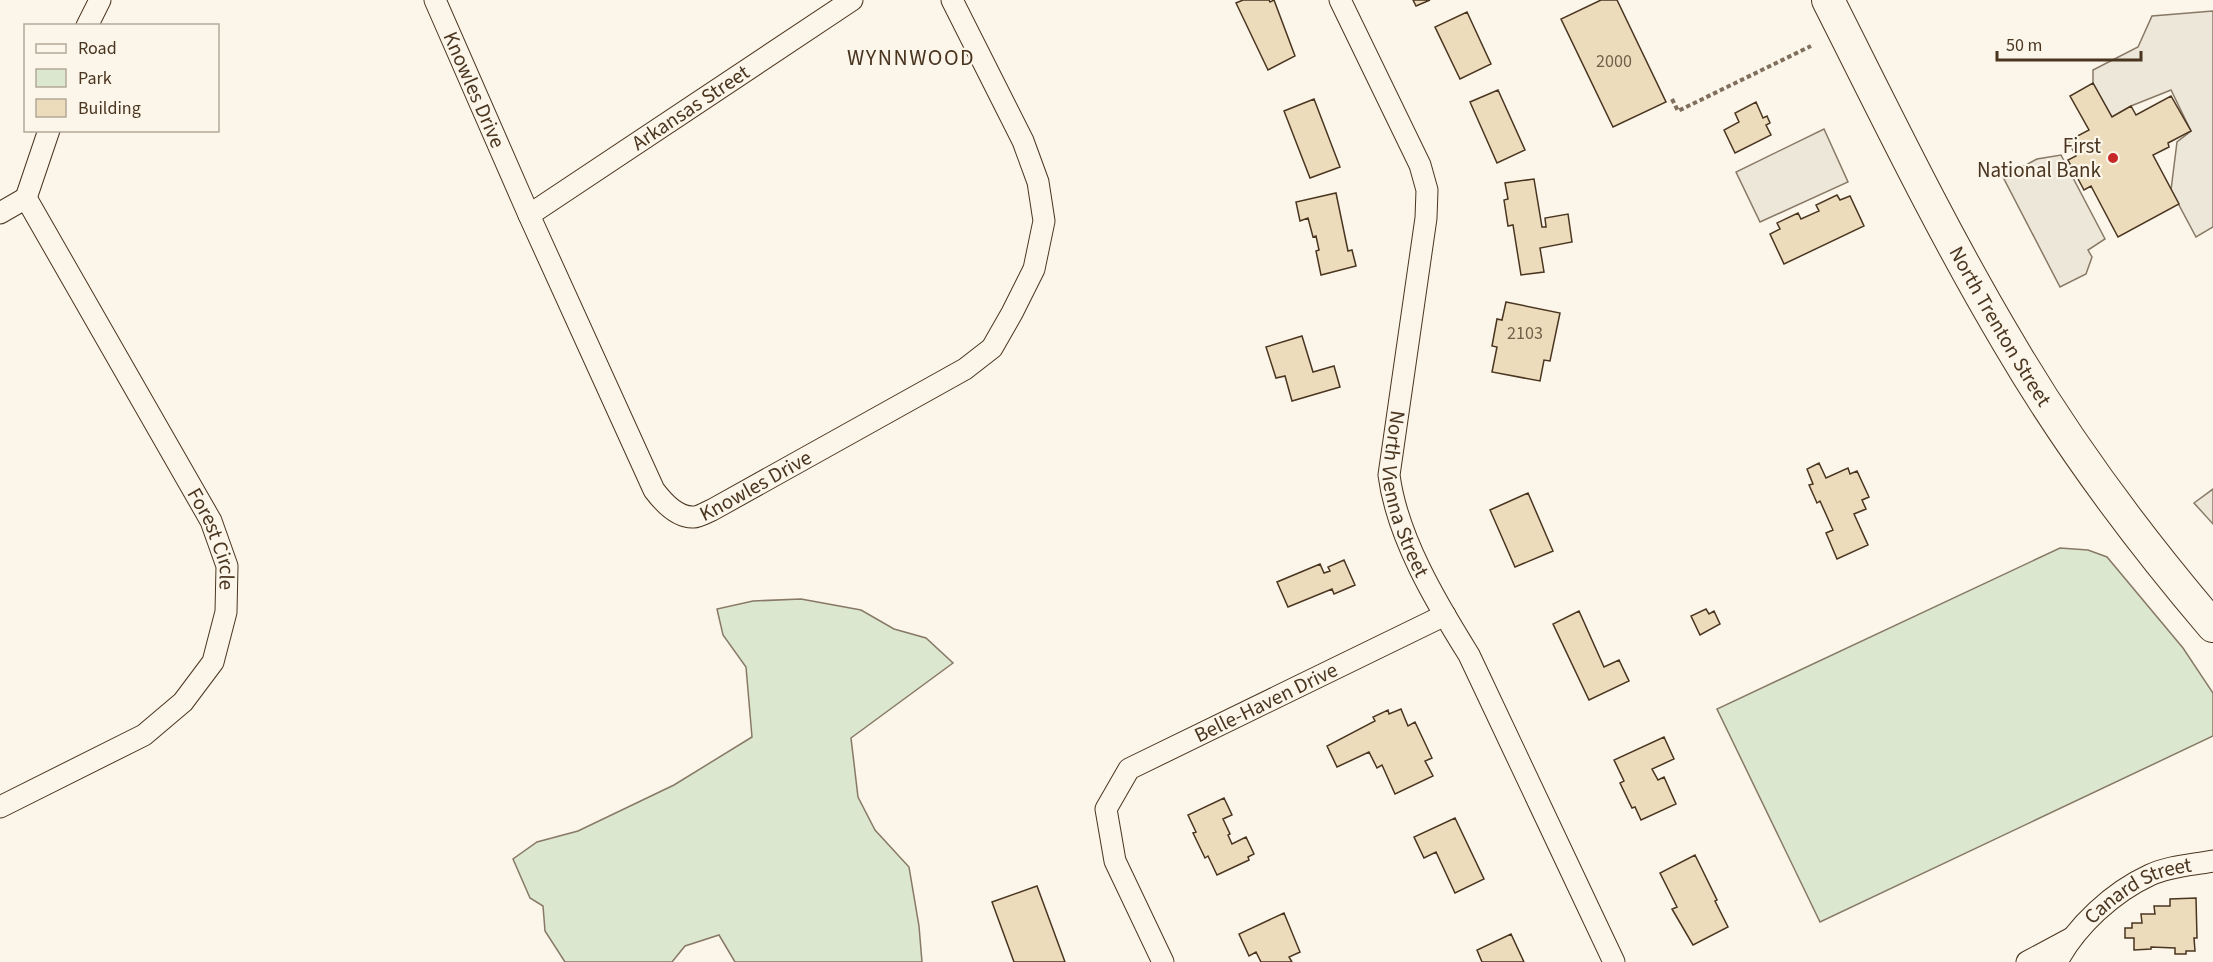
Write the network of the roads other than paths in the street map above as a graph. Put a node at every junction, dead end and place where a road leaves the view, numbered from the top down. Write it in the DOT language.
graph roads {
  1 [pos="100,0"];
  2 [pos="435,0"];
  3 [pos="852,0"];
  4 [pos="952,0"];
  5 [pos="1340,0"];
  6 [pos="1828,0"];
  7 [pos="88,24"];
  8 [pos="48,132"];
  9 [pos="26,198"];
  10 [pos="0,213"];
  11 [pos="529,215"];
  12 [pos="1445,615"];
  13 [pos="2213,626"];
  14 [pos="0,807"];
  15 [pos="2213,861"];
  16 [pos="2073,937"];
  17 [pos="1163,962"];
  18 [pos="1614,962"];
  19 [pos="2027,962"];
  20 [pos="2057,962"];
  1 -- 7 [label="street"];
  2 -- 11 [label="street, Knowles Drive"];
  3 -- 11 [label="street, Arkansas Street"];
  4 -- 11 [label="street, Knowles Drive"];
  5 -- 12 [label="street, North Vienna Street"];
  6 -- 13 [label="highway, North Trenton Street"];
  8 -- 9 [label="street"];
  9 -- 10 [label="street"];
  9 -- 14 [label="street, Forest Circle"];
  12 -- 17 [label="street, Belle-Haven Drive"];
  12 -- 18 [label="street, North Vienna Street"];
  15 -- 16 [label="street, Canard Street"];
  16 -- 19 [label="street, Canard Street"];
  16 -- 20 [label="street, Canard Street"];
}
